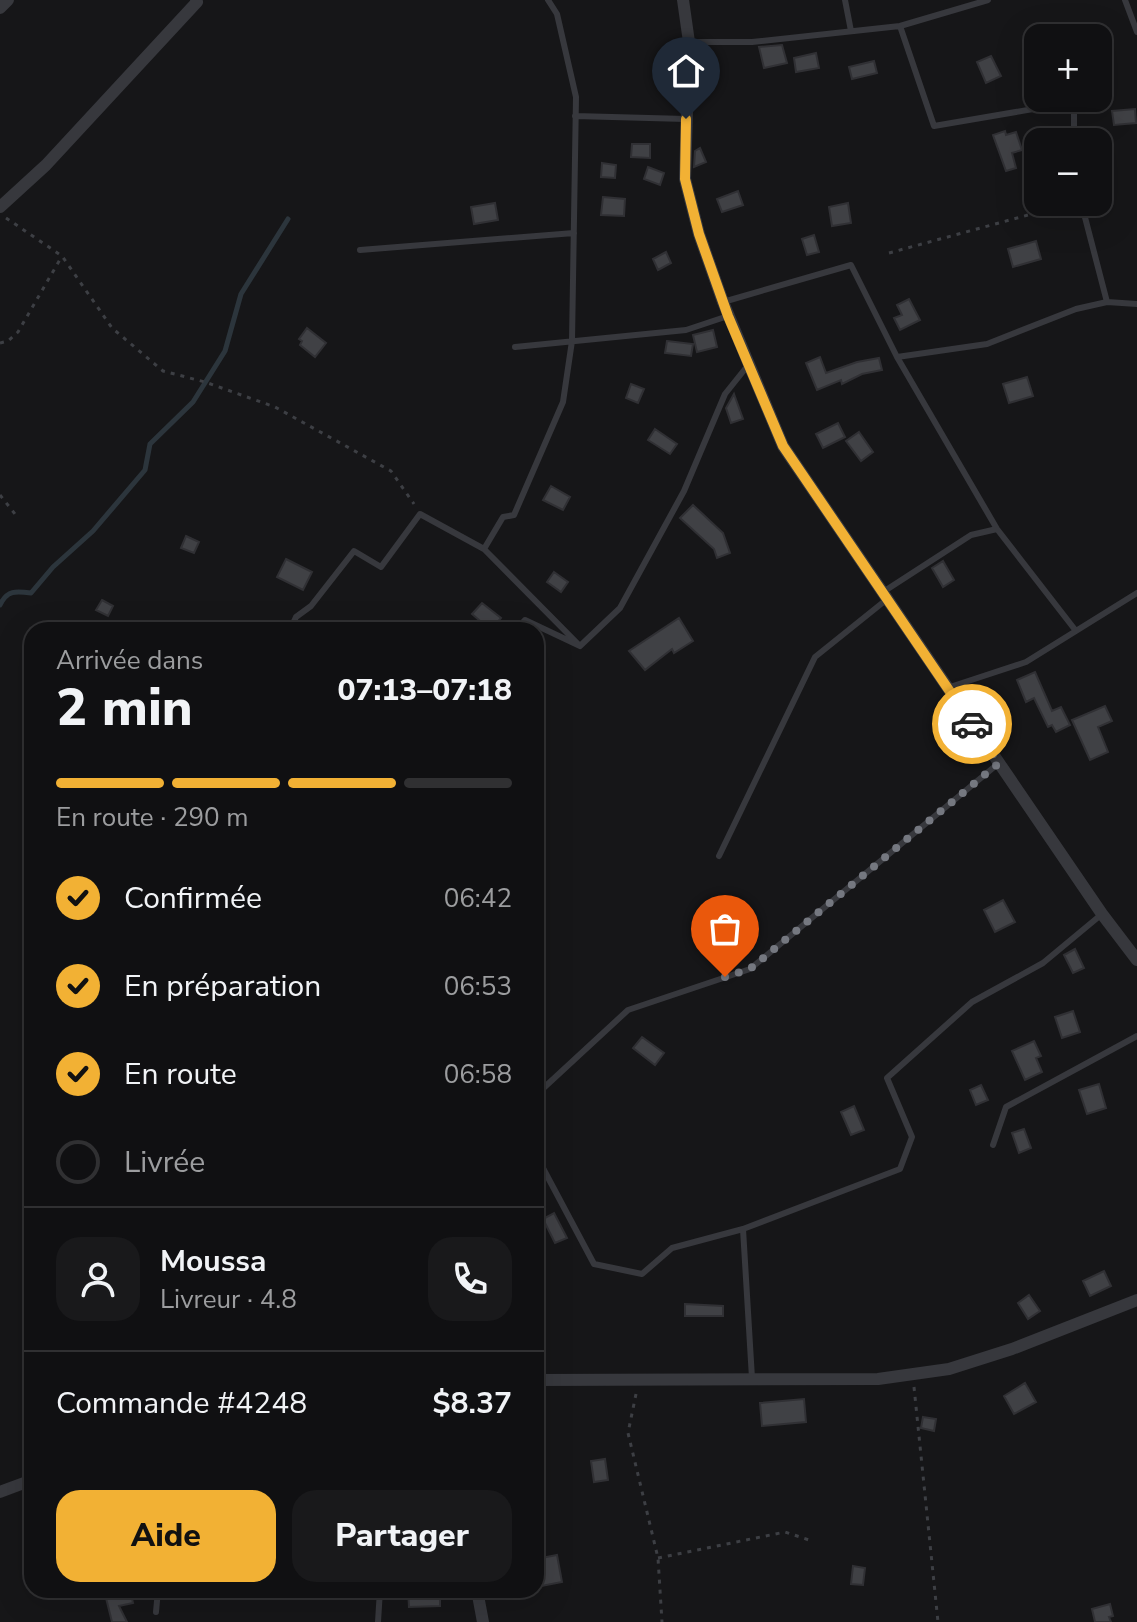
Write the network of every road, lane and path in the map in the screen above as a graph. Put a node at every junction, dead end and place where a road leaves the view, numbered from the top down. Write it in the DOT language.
graph roads {
  1 [pos="8,0"];
  2 [pos="196,0"];
  3 [pos="548,0"];
  4 [pos="683,0"];
  5 [pos="845,0"];
  6 [pos="988,0"];
  7 [pos="1125,0"];
  8 [pos="0,8"];
  9 [pos="900,26"];
  10 [pos="851,31"];
  11 [pos="1137,32"];
  12 [pos="689,42"];
  13 [pos="575,116"];
  14 [pos="686,119"];
  15 [pos="1074,128"];
  16 [pos="0,207"];
  17 [pos="0,214"];
  18 [pos="1026,216"];
  19 [pos="1082,216"];
  20 [pos="574,233"];
  21 [pos="360,250"];
  22 [pos="889,253"];
  23 [pos="62,256"];
  24 [pos="723,302"];
  25 [pos="1107,302"];
  26 [pos="1137,304"];
  27 [pos="728,316"];
  28 [pos="572,341"];
  29 [pos="0,343"];
  30 [pos="515,347"];
  31 [pos="897,357"];
  32 [pos="749,364"];
  33 [pos="0,495"];
  34 [pos="15,514"];
  35 [pos="420,514"];
  36 [pos="997,529"];
  37 [pos="484,549"];
  38 [pos="1137,593"];
  39 [pos="886,595"];
  40 [pos="294,622"];
  41 [pos="544,629"];
  42 [pos="1076,631"];
  43 [pos="580,646"];
  44 [pos="947,688"];
  45 [pos="999,763"];
  46 [pos="719,856"];
  47 [pos="1102,914"];
  48 [pos="1137,960"];
  49 [pos="1137,1036"];
  50 [pos="544,1088"];
  51 [pos="993,1145"];
  52 [pos="544,1170"];
  53 [pos="743,1229"];
  54 [pos="1137,1300"];
  55 [pos="913,1374"];
  56 [pos="544,1380"];
  57 [pos="752,1380"];
  58 [pos="638,1381"];
  59 [pos="24,1483"];
  60 [pos="0,1492"];
  61 [pos="809,1540"];
  62 [pos="658,1558"];
  63 [pos="157,1598"];
  64 [pos="380,1598"];
  65 [pos="478,1598"];
  66 [pos="156,1612"];
  67 [pos="378,1622"];
  68 [pos="483,1622"];
  69 [pos="662,1622"];
  70 [pos="938,1622"];
  1 -- 8 [label="street"];
  2 -- 16 [label="street"];
  3 -- 13 [label="lane"];
  4 -- 12 [label="street"];
  5 -- 10 [label="lane"];
  6 -- 9 [label="lane"];
  7 -- 11 [label="lane"];
  9 -- 10 [label="lane"];
  9 -- 15 [label="lane"];
  10 -- 12 [label="lane"];
  12 -- 14 [label="street"];
  13 -- 14 [label="lane"];
  13 -- 20 [label="lane"];
  14 -- 24 [label="street"];
  17 -- 23 [label="path"];
  18 -- 22 [label="path"];
  19 -- 25 [label="lane"];
  20 -- 21 [label="lane"];
  20 -- 28 [label="lane"];
  23 -- 29 [label="path"];
  23 -- 35 [label="path"];
  24 -- 27 [label="street"];
  24 -- 31 [label="lane"];
  25 -- 26 [label="lane"];
  25 -- 31 [label="lane"];
  27 -- 28 [label="lane"];
  27 -- 32 [label="street"];
  28 -- 30 [label="lane"];
  28 -- 37 [label="lane"];
  31 -- 36 [label="lane"];
  32 -- 39 [label="street"];
  32 -- 43 [label="lane"];
  33 -- 34 [label="path"];
  35 -- 37 [label="lane"];
  35 -- 40 [label="lane"];
  36 -- 39 [label="lane"];
  36 -- 42 [label="lane"];
  37 -- 43 [label="lane"];
  38 -- 42 [label="lane"];
  39 -- 44 [label="street"];
  39 -- 46 [label="lane"];
  41 -- 43 [label="lane"];
  42 -- 44 [label="lane"];
  44 -- 45 [label="street"];
  45 -- 47 [label="street"];
  45 -- 50 [label="lane"];
  47 -- 48 [label="street"];
  47 -- 53 [label="lane"];
  49 -- 51 [label="lane"];
  52 -- 53 [label="lane"];
  53 -- 57 [label="lane"];
  54 -- 55 [label="street"];
  55 -- 57 [label="street"];
  55 -- 70 [label="path"];
  56 -- 58 [label="street"];
  57 -- 58 [label="street"];
  58 -- 62 [label="path"];
  59 -- 60 [label="street"];
  61 -- 62 [label="path"];
  62 -- 69 [label="path"];
  63 -- 66 [label="lane"];
  64 -- 67 [label="lane"];
  65 -- 68 [label="street"];
}
